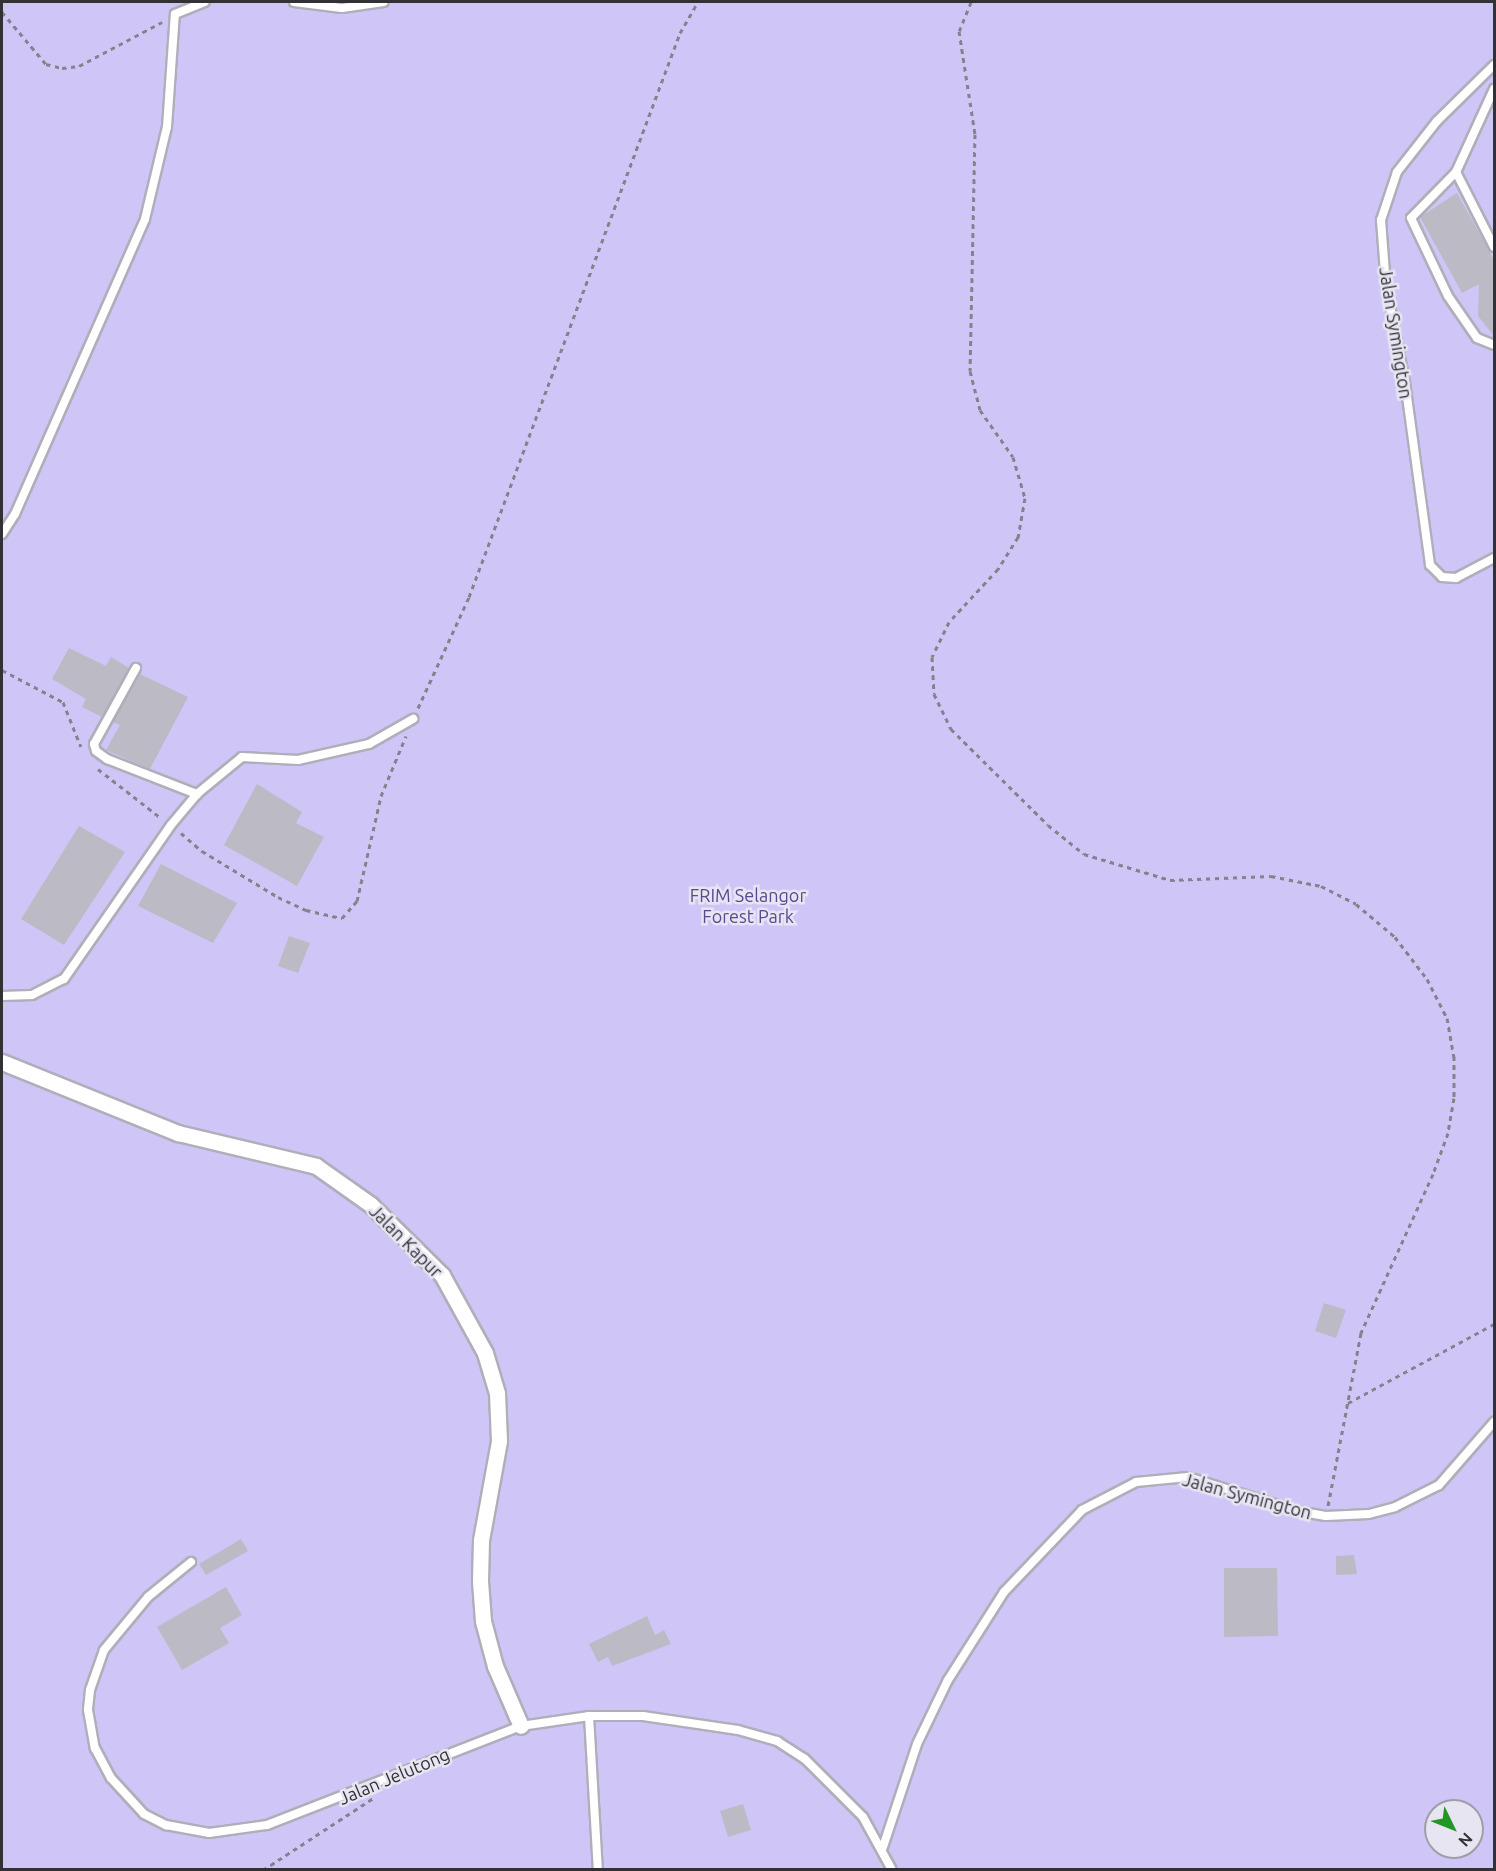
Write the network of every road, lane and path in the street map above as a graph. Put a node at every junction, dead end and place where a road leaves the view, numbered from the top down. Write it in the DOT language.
graph roads {
  1 [pos="205,2"];
  2 [pos="294,2"];
  3 [pos="384,2"];
  4 [pos="698,2"];
  5 [pos="971,2"];
  6 [pos="2,12"];
  7 [pos="175,14"];
  8 [pos="1494,65"];
  9 [pos="1494,89"];
  10 [pos="1456,172"];
  11 [pos="1494,247"];
  12 [pos="1494,345"];
  13 [pos="2,534"];
  14 [pos="1494,558"];
  15 [pos="136,668"];
  16 [pos="2,670"];
  17 [pos="413,719"];
  18 [pos="87,754"];
  19 [pos="93,763"];
  20 [pos="197,794"];
  21 [pos="171,825"];
  22 [pos="2,996"];
  23 [pos="2,1062"];
  24 [pos="1494,1324"];
  25 [pos="1347,1404"];
  26 [pos="1494,1422"];
  27 [pos="1326,1516"];
  28 [pos="191,1562"];
  29 [pos="589,1716"];
  30 [pos="520,1726"];
  31 [pos="376,1796"];
  32 [pos="883,1847"];
  33 [pos="263,1869"];
  34 [pos="598,1869"];
  35 [pos="892,1869"];
  1 -- 7 [label="lane"];
  2 -- 3 [label="lane"];
  4 -- 17 [label="path"];
  5 -- 25 [label="path"];
  6 -- 7 [label="path"];
  7 -- 13 [label="lane"];
  8 -- 14 [label="lane, Jalan Symington"];
  9 -- 10 [label="lane"];
  10 -- 11 [label="lane"];
  10 -- 12 [label="lane"];
  15 -- 20 [label="lane"];
  16 -- 18 [label="path"];
  17 -- 20 [label="lane"];
  17 -- 21 [label="path"];
  19 -- 21 [label="path"];
  20 -- 21 [label="lane"];
  21 -- 22 [label="lane"];
  23 -- 30 [label="street, Jalan Kapur"];
  24 -- 25 [label="path"];
  25 -- 27 [label="path"];
  26 -- 27 [label="lane, Jalan Symington"];
  27 -- 32 [label="lane, Jalan Symington"];
  28 -- 30 [label="lane, Jalan Jelutong"];
  29 -- 30 [label="lane, Jalan Jelutong"];
  29 -- 32 [label="lane, Jalan Jelutong"];
  29 -- 34 [label="lane"];
  31 -- 33 [label="path"];
  32 -- 35 [label="lane, Jalan Jelutong"];
}
